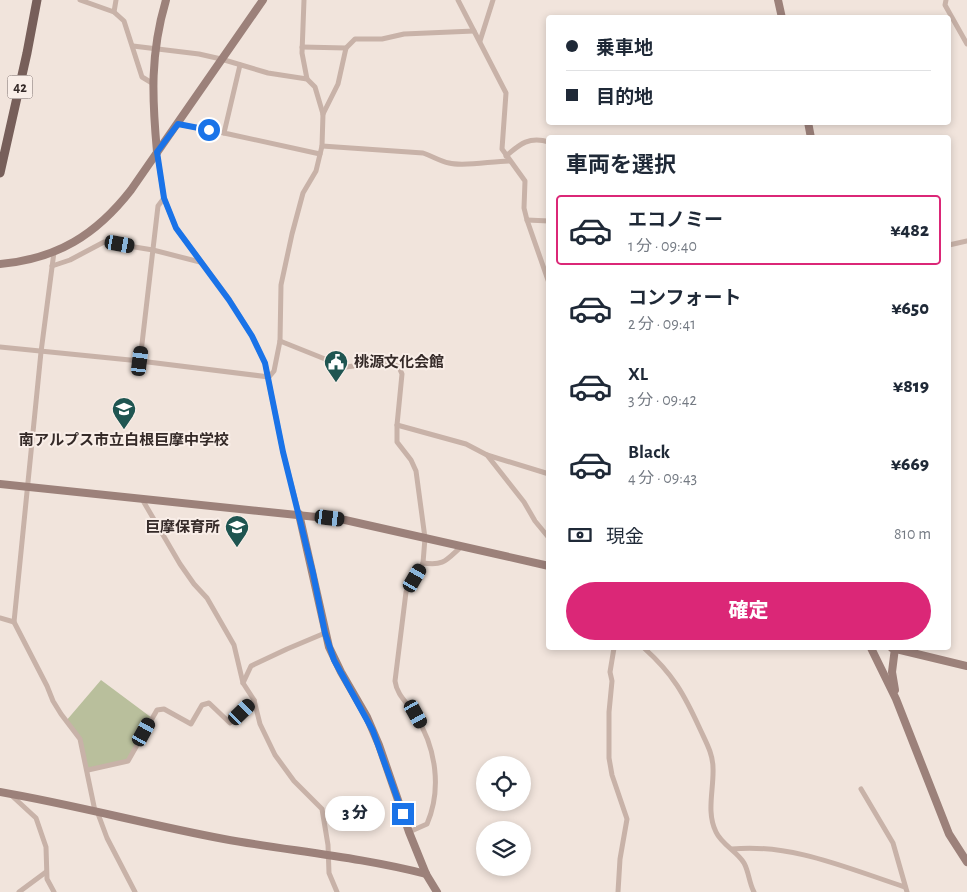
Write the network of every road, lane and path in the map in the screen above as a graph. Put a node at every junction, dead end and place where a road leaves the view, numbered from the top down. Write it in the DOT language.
graph roads {
  1 [pos="36,0"];
  2 [pos="80,0"];
  3 [pos="116,0"];
  4 [pos="166,0"];
  5 [pos="263,0"];
  6 [pos="304,0"];
  7 [pos="458,0"];
  8 [pos="493,0"];
  9 [pos="778,0"];
  10 [pos="946,0"];
  11 [pos="114,12"];
  12 [pos="781,15"];
  13 [pos="951,15"];
  14 [pos="951,16"];
  15 [pos="474,31"];
  16 [pos="480,41"];
  17 [pos="967,44"];
  18 [pos="133,46"];
  19 [pos="302,47"];
  20 [pos="346,48"];
  21 [pos="155,50"];
  22 [pos="221,59"];
  23 [pos="240,65"];
  24 [pos="307,79"];
  25 [pos="152,83"];
  26 [pos="323,114"];
  27 [pos="178,124"];
  28 [pos="224,133"];
  29 [pos="546,142"];
  30 [pos="322,146"];
  31 [pos="157,152"];
  32 [pos="320,154"];
  33 [pos="508,158"];
  34 [pos="0,173"];
  35 [pos="164,198"];
  36 [pos="527,220"];
  37 [pos="546,222"];
  38 [pos="967,241"];
  39 [pos="951,245"];
  40 [pos="153,250"];
  41 [pos="54,252"];
  42 [pos="200,262"];
  43 [pos="0,264"];
  44 [pos="52,266"];
  45 [pos="546,274"];
  46 [pos="280,341"];
  47 [pos="0,347"];
  48 [pos="41,352"];
  49 [pos="140,361"];
  50 [pos="269,377"];
  51 [pos="396,425"];
  52 [pos="487,455"];
  53 [pos="546,473"];
  54 [pos="0,484"];
  55 [pos="27,488"];
  56 [pos="142,499"];
  57 [pos="299,514"];
  58 [pos="546,534"];
  59 [pos="425,538"];
  60 [pos="462,546"];
  61 [pos="423,563"];
  62 [pos="546,565"];
  63 [pos="0,618"];
  64 [pos="14,622"];
  65 [pos="325,633"];
  66 [pos="614,650"];
  67 [pos="646,650"];
  68 [pos="873,650"];
  69 [pos="894,650"];
  70 [pos="902,650"];
  71 [pos="967,666"];
  72 [pos="243,683"];
  73 [pos="896,699"];
  74 [pos="254,700"];
  75 [pos="88,770"];
  76 [pos="861,789"];
  77 [pos="0,792"];
  78 [pos="10,794"];
  79 [pos="96,811"];
  80 [pos="409,832"];
  81 [pos="732,849"];
  82 [pos="328,855"];
  83 [pos="967,862"];
  84 [pos="46,872"];
  85 [pos="426,874"];
  86 [pos="906,890"];
  87 [pos="19,892"];
  88 [pos="54,892"];
  89 [pos="135,892"];
  90 [pos="337,892"];
  91 [pos="437,892"];
  92 [pos="618,892"];
  93 [pos="754,892"];
  1 -- 34 [label="main road, 42"];
  2 -- 11 [label="street"];
  3 -- 11 [label="street"];
  4 -- 21 [label="street"];
  5 -- 22 [label="street"];
  6 -- 19 [label="street"];
  7 -- 15 [label="street"];
  8 -- 16 [label="street"];
  9 -- 12 [label="street"];
  10 -- 13 [label="street"];
  11 -- 18 [label="street"];
  14 -- 17 [label="street"];
  15 -- 16 [label="street"];
  15 -- 20 [label="street"];
  16 -- 33 [label="street"];
  18 -- 21 [label="street"];
  18 -- 25 [label="street"];
  19 -- 20 [label="street"];
  19 -- 24 [label="street"];
  20 -- 26 [label="street"];
  21 -- 22 [label="street"];
  21 -- 25 [label="street"];
  22 -- 23 [label="street"];
  22 -- 27 [label="street"];
  23 -- 24 [label="street"];
  23 -- 28 [label="street"];
  24 -- 26 [label="street"];
  25 -- 31 [label="street"];
  26 -- 30 [label="street"];
  27 -- 28 [label="street"];
  27 -- 31 [label="street"];
  28 -- 32 [label="street"];
  29 -- 33 [label="street"];
  30 -- 32 [label="street"];
  30 -- 33 [label="street"];
  31 -- 35 [label="street"];
  31 -- 41 [label="street"];
  32 -- 46 [label="street"];
  33 -- 36 [label="street"];
  35 -- 40 [label="street"];
  35 -- 42 [label="street"];
  36 -- 37 [label="street"];
  36 -- 45 [label="street"];
  38 -- 39 [label="street"];
  40 -- 42 [label="street"];
  40 -- 44 [label="street"];
  40 -- 49 [label="street"];
  41 -- 43 [label="street"];
  41 -- 44 [label="street"];
  42 -- 50 [label="street"];
  44 -- 48 [label="street"];
  46 -- 50 [label="street"];
  46 -- 51 [label="street"];
  47 -- 48 [label="street"];
  48 -- 49 [label="street"];
  48 -- 55 [label="street"];
  49 -- 50 [label="street"];
  50 -- 57 [label="street"];
  51 -- 52 [label="street"];
  51 -- 59 [label="street"];
  52 -- 53 [label="street"];
  52 -- 58 [label="street"];
  54 -- 55 [label="street"];
  55 -- 56 [label="street"];
  55 -- 64 [label="street"];
  56 -- 57 [label="street"];
  56 -- 72 [label="street"];
  57 -- 59 [label="street"];
  57 -- 65 [label="street"];
  59 -- 60 [label="street"];
  59 -- 61 [label="street"];
  60 -- 61 [label="street"];
  60 -- 62 [label="street"];
  61 -- 80 [label="street"];
  63 -- 64 [label="street"];
  64 -- 75 [label="street"];
  65 -- 72 [label="street"];
  65 -- 80 [label="street"];
  66 -- 92 [label="street"];
  67 -- 81 [label="street"];
  68 -- 73 [label="street"];
  69 -- 73 [label="street"];
  70 -- 71 [label="street"];
  72 -- 74 [label="street"];
  73 -- 83 [label="street"];
  74 -- 75 [label="street"];
  74 -- 82 [label="street"];
  75 -- 79 [label="street"];
  76 -- 86 [label="street"];
  77 -- 78 [label="street"];
  78 -- 79 [label="street"];
  78 -- 84 [label="street"];
  79 -- 82 [label="street"];
  79 -- 89 [label="street"];
  80 -- 85 [label="street"];
  81 -- 86 [label="street"];
  81 -- 93 [label="street"];
  82 -- 85 [label="street"];
  82 -- 90 [label="street"];
  84 -- 87 [label="street"];
  84 -- 88 [label="street"];
  85 -- 91 [label="street"];
}
